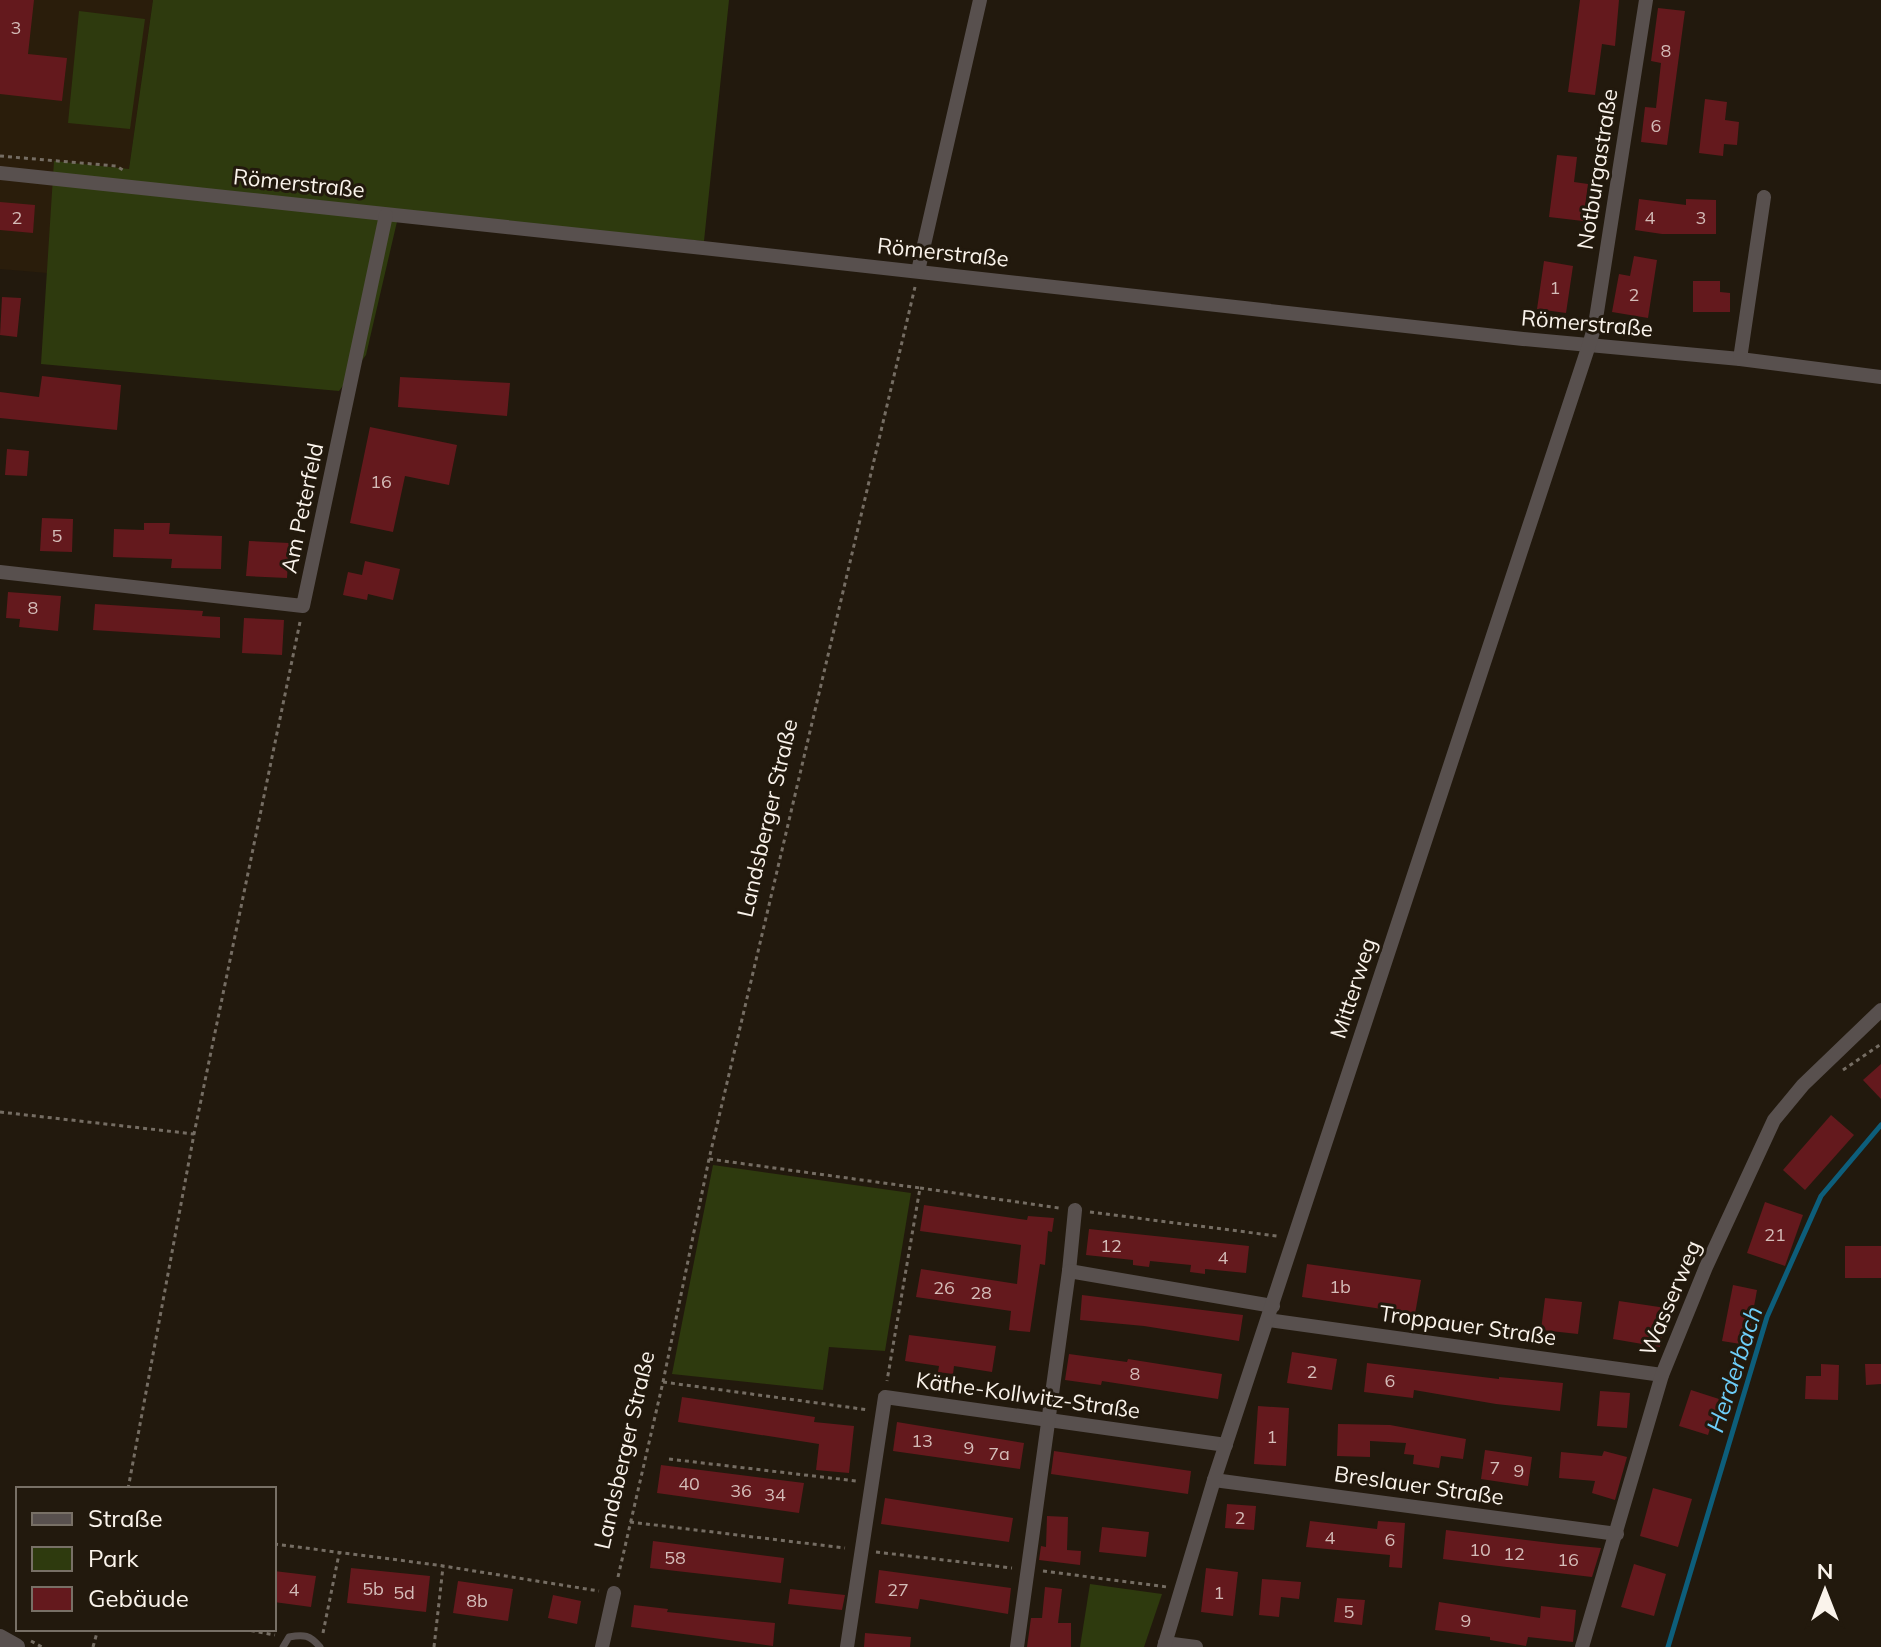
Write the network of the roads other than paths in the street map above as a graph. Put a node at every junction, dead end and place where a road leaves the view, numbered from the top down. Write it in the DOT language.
graph roads {
  1 [pos="980,0"];
  2 [pos="1646,0"];
  3 [pos="0,173"];
  4 [pos="1764,197"];
  5 [pos="386,215"];
  6 [pos="918,271"];
  7 [pos="1589,345"];
  8 [pos="1740,359"];
  9 [pos="1881,377"];
  10 [pos="0,572"];
  11 [pos="1881,1010"];
  12 [pos="1075,1210"];
  13 [pos="1069,1271"];
  14 [pos="1270,1313"];
  15 [pos="1662,1375"];
  16 [pos="1050,1420"];
  17 [pos="1226,1445"];
  18 [pos="1214,1480"];
  19 [pos="1617,1534"];
  20 [pos="614,1593"];
  21 [pos="0,1638"];
  22 [pos="1165,1645"];
  23 [pos="16,1647"];
  24 [pos="283,1647"];
  25 [pos="320,1647"];
  26 [pos="602,1647"];
  27 [pos="847,1647"];
  28 [pos="1017,1647"];
  29 [pos="1196,1647"];
  30 [pos="1582,1647"];
  1 -- 6 [label="street"];
  2 -- 7 [label="street, Notburgastraße"];
  3 -- 5 [label="street, Römerstraße"];
  4 -- 8 [label="street"];
  5 -- 6 [label="street, Römerstraße"];
  5 -- 10 [label="street, Am Peterfeld"];
  6 -- 7 [label="street, Römerstraße"];
  7 -- 8 [label="street, Römerstraße"];
  7 -- 14 [label="street, Mitterweg"];
  8 -- 9 [label="street, Römerstraße"];
  11 -- 15 [label="street, Wasserweg"];
  12 -- 13 [label="street"];
  13 -- 14 [label="street, Troppauer Straße"];
  13 -- 16 [label="street"];
  14 -- 15 [label="street, Troppauer Straße"];
  14 -- 17 [label="street, Mitterweg"];
  15 -- 19 [label="street, Wasserweg"];
  16 -- 17 [label="street, Käthe-Kollwitz-Straße"];
  16 -- 27 [label="street, Käthe-Kollwitz-Straße"];
  16 -- 28 [label="street"];
  17 -- 18 [label="street, Mitterweg"];
  18 -- 19 [label="street, Breslauer Straße"];
  18 -- 22 [label="street, Mitterweg"];
  19 -- 30 [label="street, Wasserweg"];
  20 -- 26 [label="street"];
  21 -- 23 [label="street"];
  22 -- 29 [label="street"];
  24 -- 25 [label="lane"];
}
